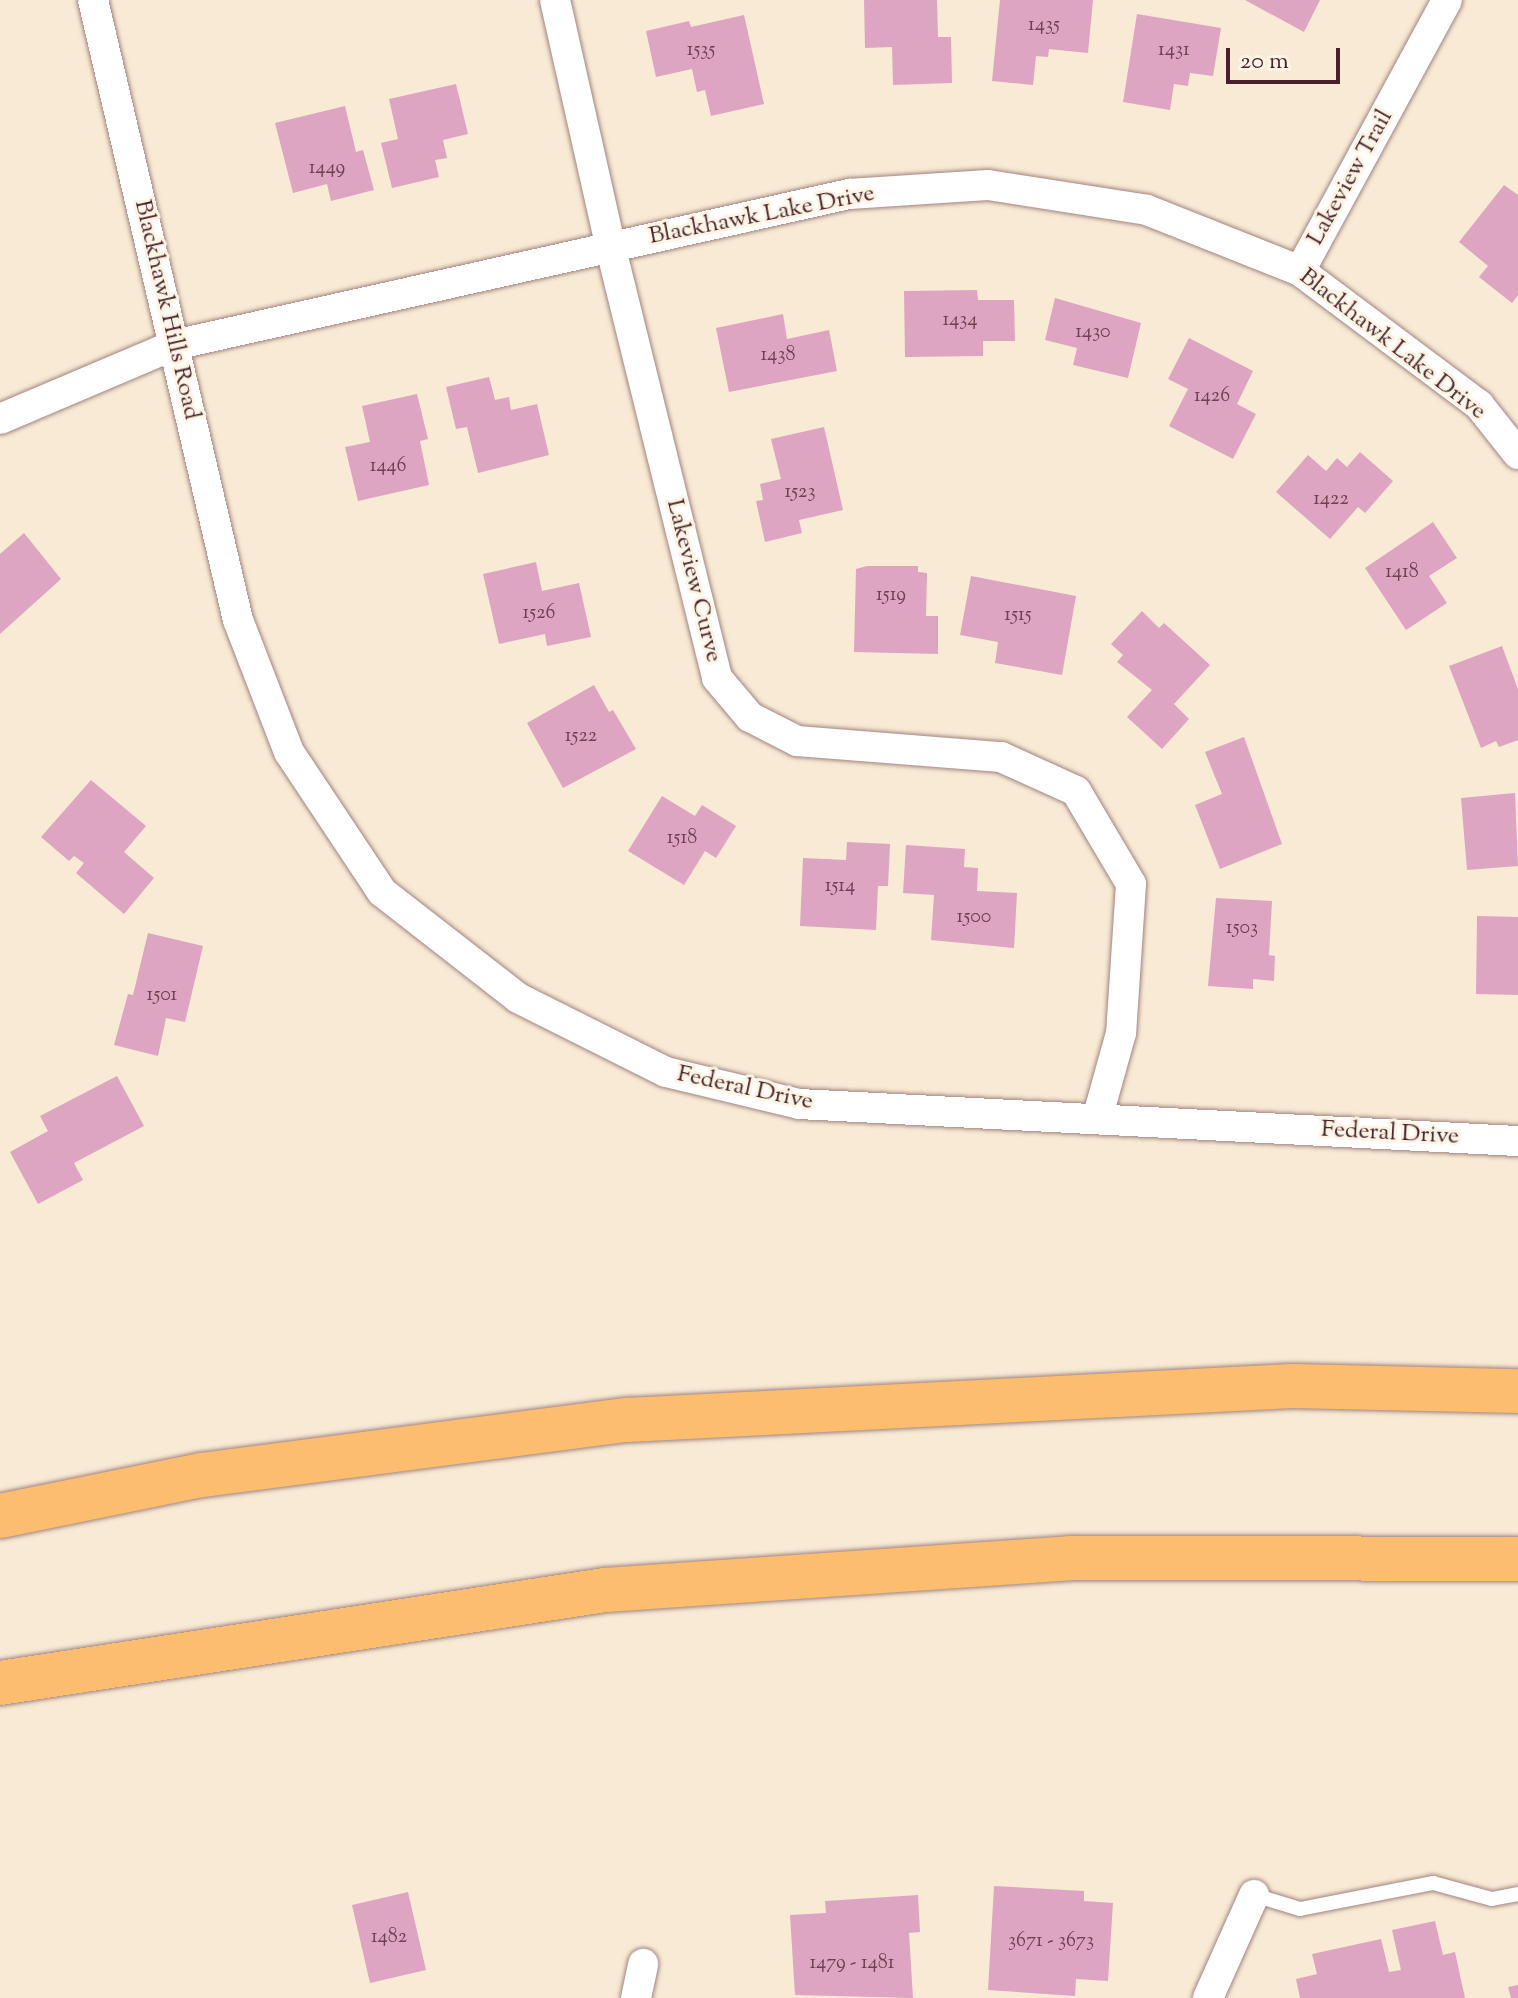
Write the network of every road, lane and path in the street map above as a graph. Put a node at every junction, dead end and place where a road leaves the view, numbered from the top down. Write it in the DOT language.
graph roads {
  1 [pos="93,0"];
  2 [pos="555,0"];
  3 [pos="1447,0"];
  4 [pos="610,245"];
  5 [pos="1300,271"];
  6 [pos="174,345"];
  7 [pos="0,419"];
  8 [pos="1518,454"];
  9 [pos="238,620"];
  10 [pos="1097,1119"];
  11 [pos="1518,1141"];
  12 [pos="1518,1391"];
  13 [pos="0,1516"];
  14 [pos="1518,1559"];
  15 [pos="0,1683"];
  16 [pos="1518,1894"];
  17 [pos="1254,1895"];
  18 [pos="643,1964"];
  19 [pos="636,1998"];
  20 [pos="1208,1998"];
  1 -- 6 [label="street, Blackhawk Hills Road"];
  2 -- 4 [label="street, Lakeview Curve"];
  3 -- 5 [label="street, Lakeview Trail"];
  4 -- 5 [label="street, Blackhawk Lake Drive"];
  4 -- 6 [label="street, Blackhawk Lake Drive"];
  4 -- 10 [label="street, Lakeview Curve"];
  5 -- 8 [label="street, Blackhawk Lake Drive"];
  6 -- 7 [label="street, Blackhawk Lake Drive"];
  6 -- 9 [label="street, Blackhawk Hills Road"];
  9 -- 10 [label="street, Federal Drive"];
  10 -- 11 [label="street, Federal Drive"];
  12 -- 13 [label="highway"];
  14 -- 15 [label="highway"];
  16 -- 17 [label="lane"];
  17 -- 20 [label="street"];
  18 -- 19 [label="street"];
}
